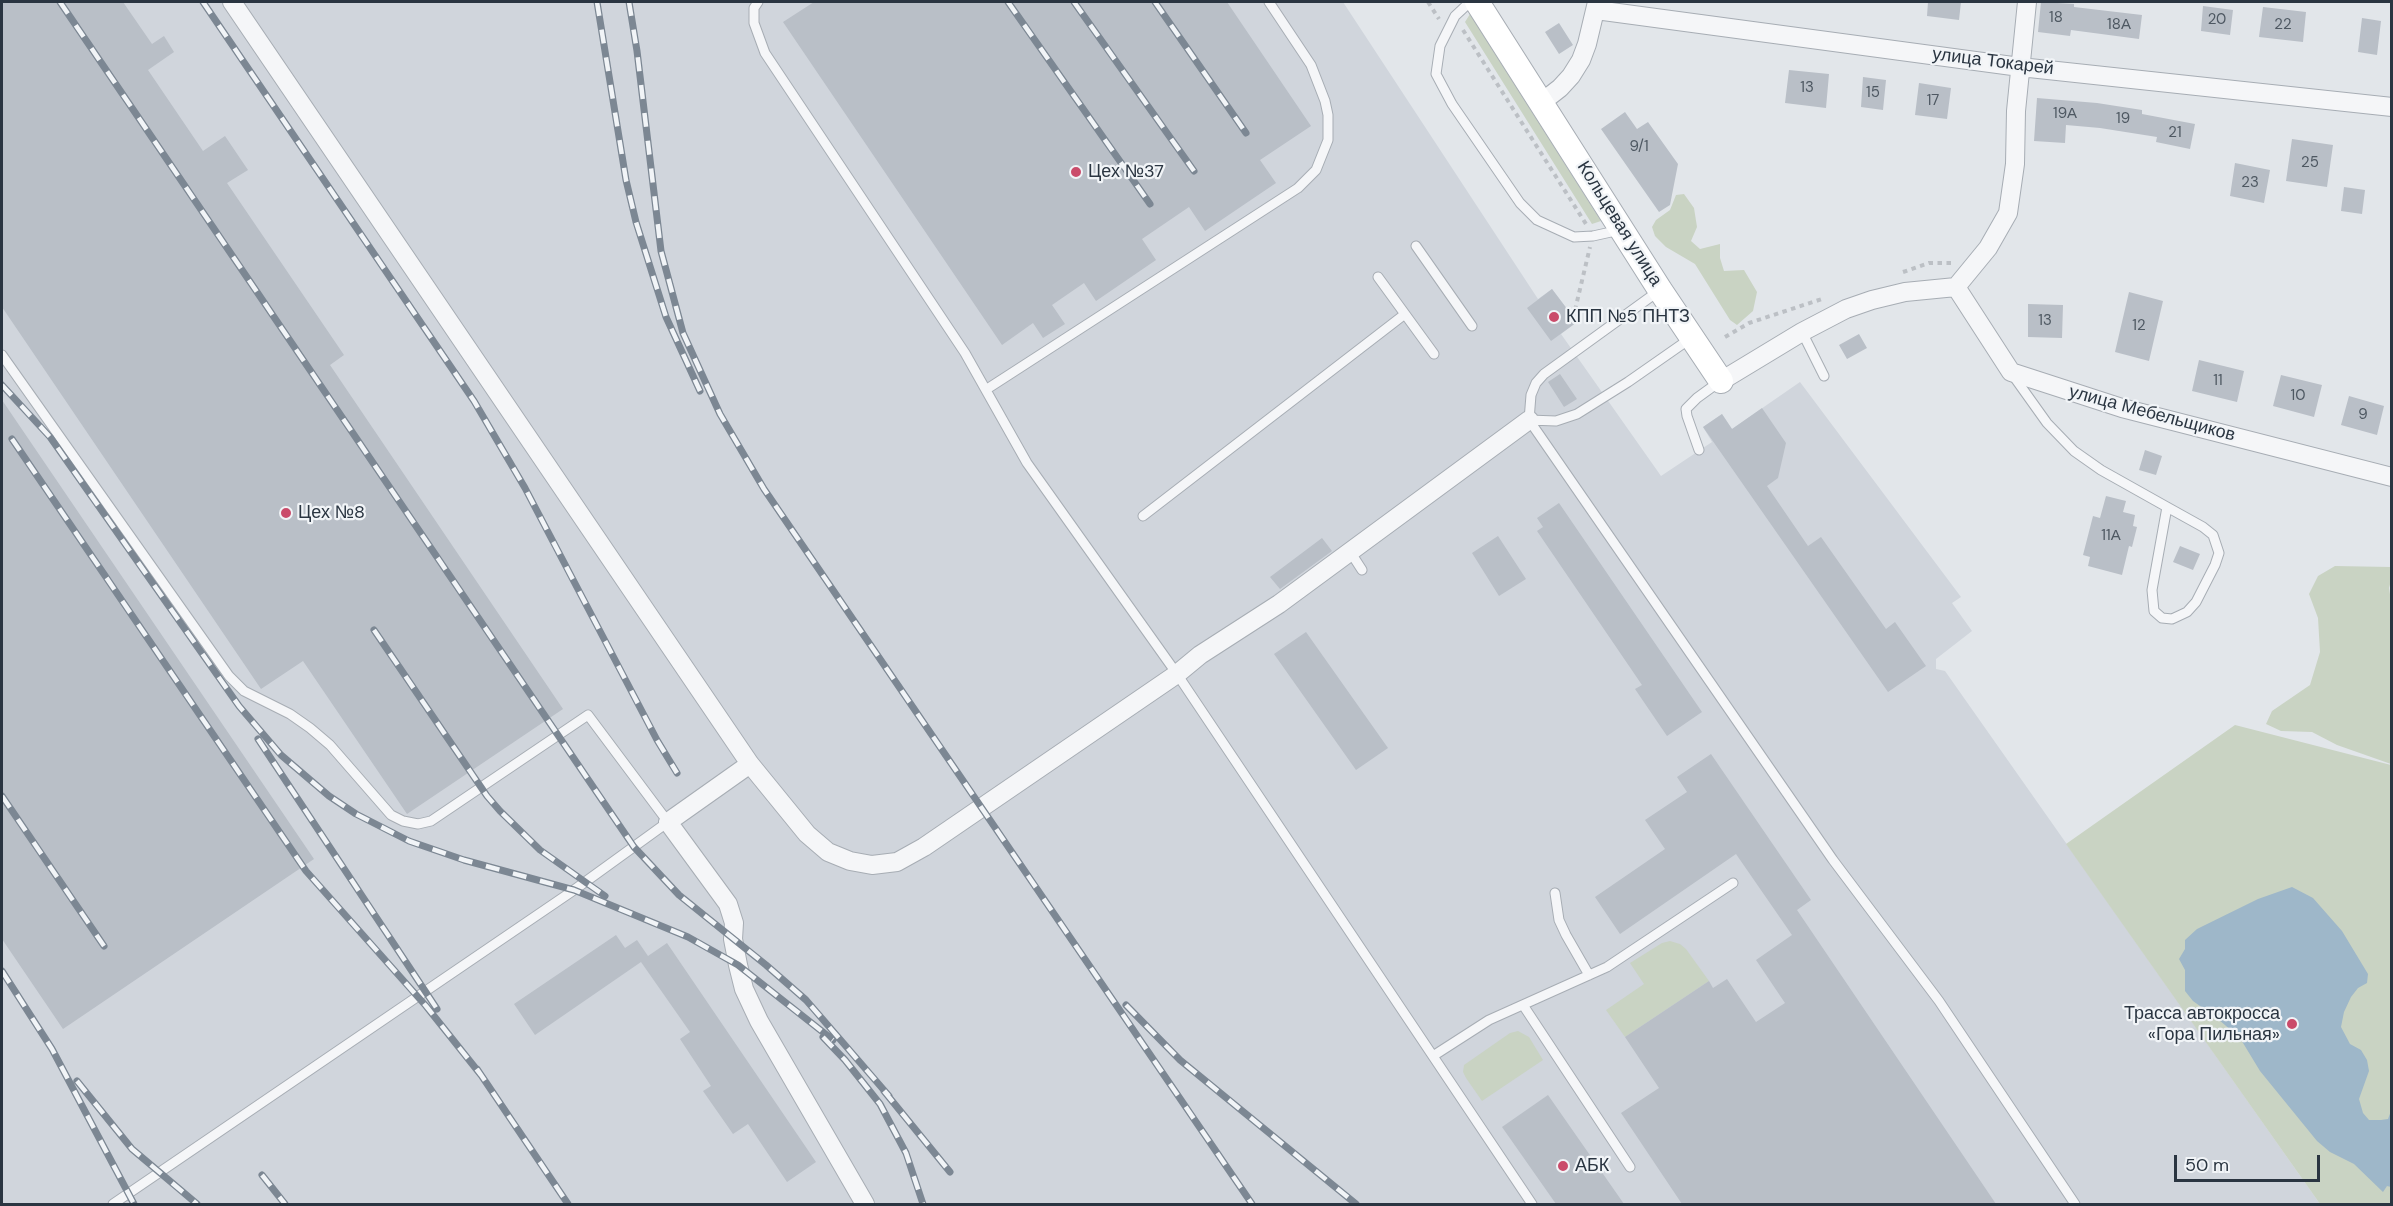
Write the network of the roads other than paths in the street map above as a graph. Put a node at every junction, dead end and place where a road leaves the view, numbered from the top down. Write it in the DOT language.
graph roads {
  1 [pos="232,2"];
  2 [pos="758,2"];
  3 [pos="1269,2"];
  4 [pos="1470,2"];
  5 [pos="1477,2"];
  6 [pos="2027,2"];
  7 [pos="1596,6"];
  8 [pos="2020,67"];
  9 [pos="1542,102"];
  10 [pos="2391,107"];
  11 [pos="1621,229"];
  12 [pos="1416,246"];
  13 [pos="1378,277"];
  14 [pos="1956,287"];
  15 [pos="1660,290"];
  16 [pos="1405,314"];
  17 [pos="1472,326"];
  18 [pos="1802,332"];
  19 [pos="1692,338"];
  20 [pos="1434,354"];
  21 [pos="2,355"];
  22 [pos="2011,372"];
  23 [pos="1824,376"];
  24 [pos="1721,381"];
  25 [pos="987,389"];
  26 [pos="1529,420"];
  27 [pos="1699,450"];
  28 [pos="2391,477"];
  29 [pos="2167,507"];
  30 [pos="1143,516"];
  31 [pos="1351,553"];
  32 [pos="1362,570"];
  33 [pos="1177,674"];
  34 [pos="750,764"];
  35 [pos="668,822"];
  36 [pos="1733,883"];
  37 [pos="1555,893"];
  38 [pos="1589,975"];
  39 [pos="1523,1005"];
  40 [pos="1433,1056"];
  41 [pos="1630,1167"];
  42 [pos="113,1204"];
  43 [pos="865,1204"];
  44 [pos="1532,1204"];
  45 [pos="2075,1204"];
  1 -- 34 [label="street"];
  2 -- 25 [label="lane"];
  3 -- 25 [label="lane"];
  4 -- 11 [label="lane"];
  5 -- 9 [label="street, Кольцевая улица"];
  6 -- 8 [label="street"];
  7 -- 8 [label="street, улица Токарей"];
  7 -- 9 [label="street"];
  8 -- 10 [label="street, улица Токарей"];
  8 -- 14 [label="street"];
  9 -- 11 [label="street, Кольцевая улица"];
  11 -- 15 [label="street, Кольцевая улица"];
  12 -- 17 [label="lane"];
  13 -- 16 [label="lane"];
  14 -- 18 [label="street"];
  14 -- 22 [label="street"];
  15 -- 19 [label="street, Кольцевая улица"];
  15 -- 26 [label="lane"];
  16 -- 20 [label="lane"];
  16 -- 30 [label="lane"];
  18 -- 23 [label="lane"];
  18 -- 24 [label="street"];
  19 -- 24 [label="street, Кольцевая улица"];
  19 -- 26 [label="lane"];
  21 -- 35 [label="lane"];
  22 -- 28 [label="street, улица Мебельщиков"];
  22 -- 29 [label="lane"];
  24 -- 27 [label="lane"];
  25 -- 33 [label="lane"];
  26 -- 31 [label="street"];
  26 -- 45 [label="lane"];
  29 -- 29 [label="lane"];
  31 -- 32 [label="lane"];
  31 -- 33 [label="street"];
  33 -- 34 [label="street"];
  33 -- 40 [label="lane"];
  34 -- 35 [label="street"];
  35 -- 42 [label="lane"];
  35 -- 43 [label="street"];
  36 -- 38 [label="lane"];
  37 -- 38 [label="lane"];
  38 -- 39 [label="lane"];
  39 -- 40 [label="lane"];
  39 -- 41 [label="lane"];
  40 -- 44 [label="lane"];
}
